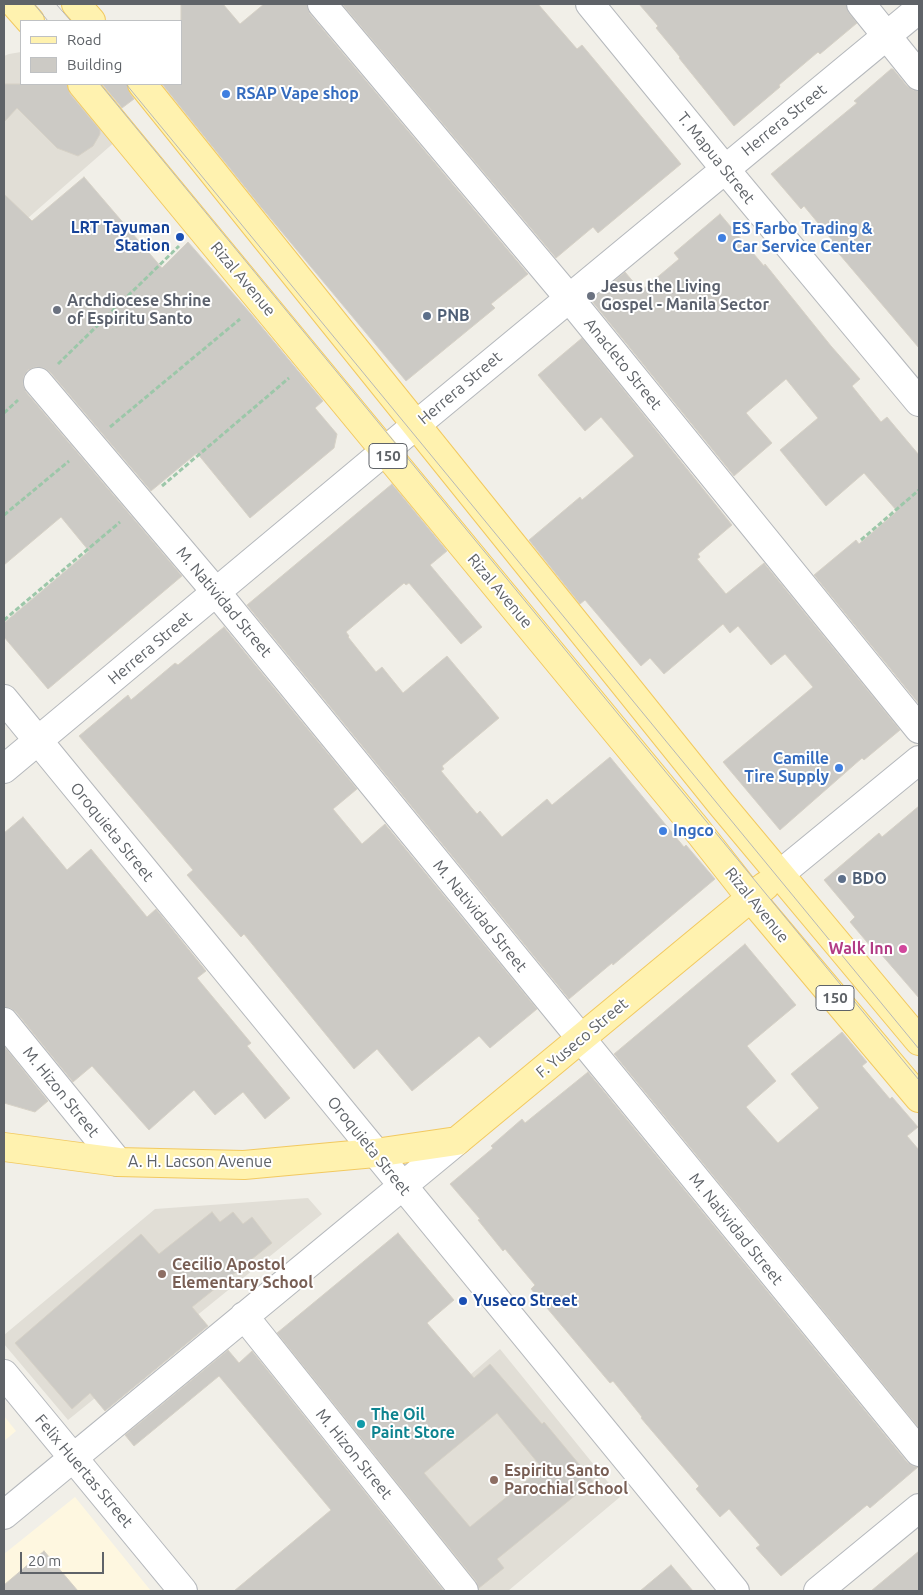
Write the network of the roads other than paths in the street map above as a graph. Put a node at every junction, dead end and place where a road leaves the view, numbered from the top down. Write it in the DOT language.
graph roads {
  1 [pos="16,4"];
  2 [pos="76,4"];
  3 [pos="322,4"];
  4 [pos="590,4"];
  5 [pos="861,4"];
  6 [pos="919,9"];
  7 [pos="29,20"];
  8 [pos="90,20"];
  9 [pos="887,36"];
  10 [pos="919,76"];
  11 [pos="83,85"];
  12 [pos="143,85"];
  13 [pos="725,169"];
  14 [pos="569,298"];
  15 [pos="38,382"];
  16 [pos="919,402"];
  17 [pos="416,424"];
  18 [pos="384,451"];
  19 [pos="216,592"];
  20 [pos="4,699"];
  21 [pos="919,729"];
  22 [pos="37,741"];
  23 [pos="919,760"];
  24 [pos="4,769"];
  25 [pos="780,874"];
  26 [pos="750,897"];
  27 [pos="4,1022"];
  28 [pos="581,1040"];
  29 [pos="919,1041"];
  30 [pos="919,1098"];
  31 [pos="457,1141"];
  32 [pos="4,1147"];
  33 [pos="375,1153"];
  34 [pos="118,1162"];
  35 [pos="402,1186"];
  36 [pos="244,1316"];
  37 [pos="4,1374"];
  38 [pos="919,1452"];
  39 [pos="73,1458"];
  40 [pos="919,1508"];
  41 [pos="4,1515"];
  42 [pos="184,1591"];
  43 [pos="464,1591"];
  44 [pos="734,1591"];
  45 [pos="818,1591"];
  1 -- 7 [label="main road"];
  2 -- 8 [label="main road"];
  3 -- 14 [label="street, Anacleto Street"];
  4 -- 13 [label="street, T. Mapua Street"];
  5 -- 9 [label="street"];
  6 -- 9 [label="street, Herrera Street"];
  9 -- 10 [label="street"];
  9 -- 13 [label="street, Herrera Street"];
  11 -- 18 [label="main road, Rizal Avenue / 150"];
  12 -- 17 [label="main road, 150"];
  13 -- 14 [label="street, Herrera Street"];
  13 -- 16 [label="street, T. Mapua Street"];
  14 -- 17 [label="street, Herrera Street"];
  14 -- 21 [label="street, Anacleto Street"];
  15 -- 19 [label="street, M. Natividad Street"];
  17 -- 18 [label="street, Herrera Street"];
  17 -- 25 [label="main road, 150"];
  18 -- 19 [label="street, Herrera Street"];
  18 -- 26 [label="main road, Rizal Avenue / 150"];
  19 -- 22 [label="street, Herrera Street"];
  19 -- 28 [label="street, M. Natividad Street"];
  20 -- 22 [label="street, Oroquieta Street"];
  22 -- 24 [label="street, Herrera Street"];
  22 -- 33 [label="street, Oroquieta Street"];
  23 -- 25 [label="street, F. Yuseco Street"];
  25 -- 26 [label="main road, F. Yuseco Street"];
  25 -- 29 [label="main road, 150"];
  26 -- 28 [label="main road, F. Yuseco Street"];
  26 -- 30 [label="main road, Rizal Avenue / 150"];
  27 -- 34 [label="street, M. Hizon Street"];
  28 -- 31 [label="main road, F. Yuseco Street"];
  28 -- 38 [label="street, M. Natividad Street"];
  31 -- 33 [label="main road, A. H. Lacson Avenue"];
  31 -- 35 [label="street, F. Yuseco Street"];
  32 -- 34 [label="main road, A. H. Lacson Avenue"];
  33 -- 34 [label="main road, A. H. Lacson Avenue"];
  33 -- 35 [label="street, Oroquieta Street"];
  35 -- 36 [label="street, F. Yuseco Street"];
  35 -- 44 [label="street, Oroquieta Street"];
  36 -- 39 [label="street, F. Yuseco Street"];
  36 -- 43 [label="street, M. Hizon Street"];
  37 -- 39 [label="street, Felix Huertas Street"];
  39 -- 41 [label="street, F. Yuseco Street"];
  39 -- 42 [label="street, Felix Huertas Street"];
  40 -- 45 [label="street"];
}
